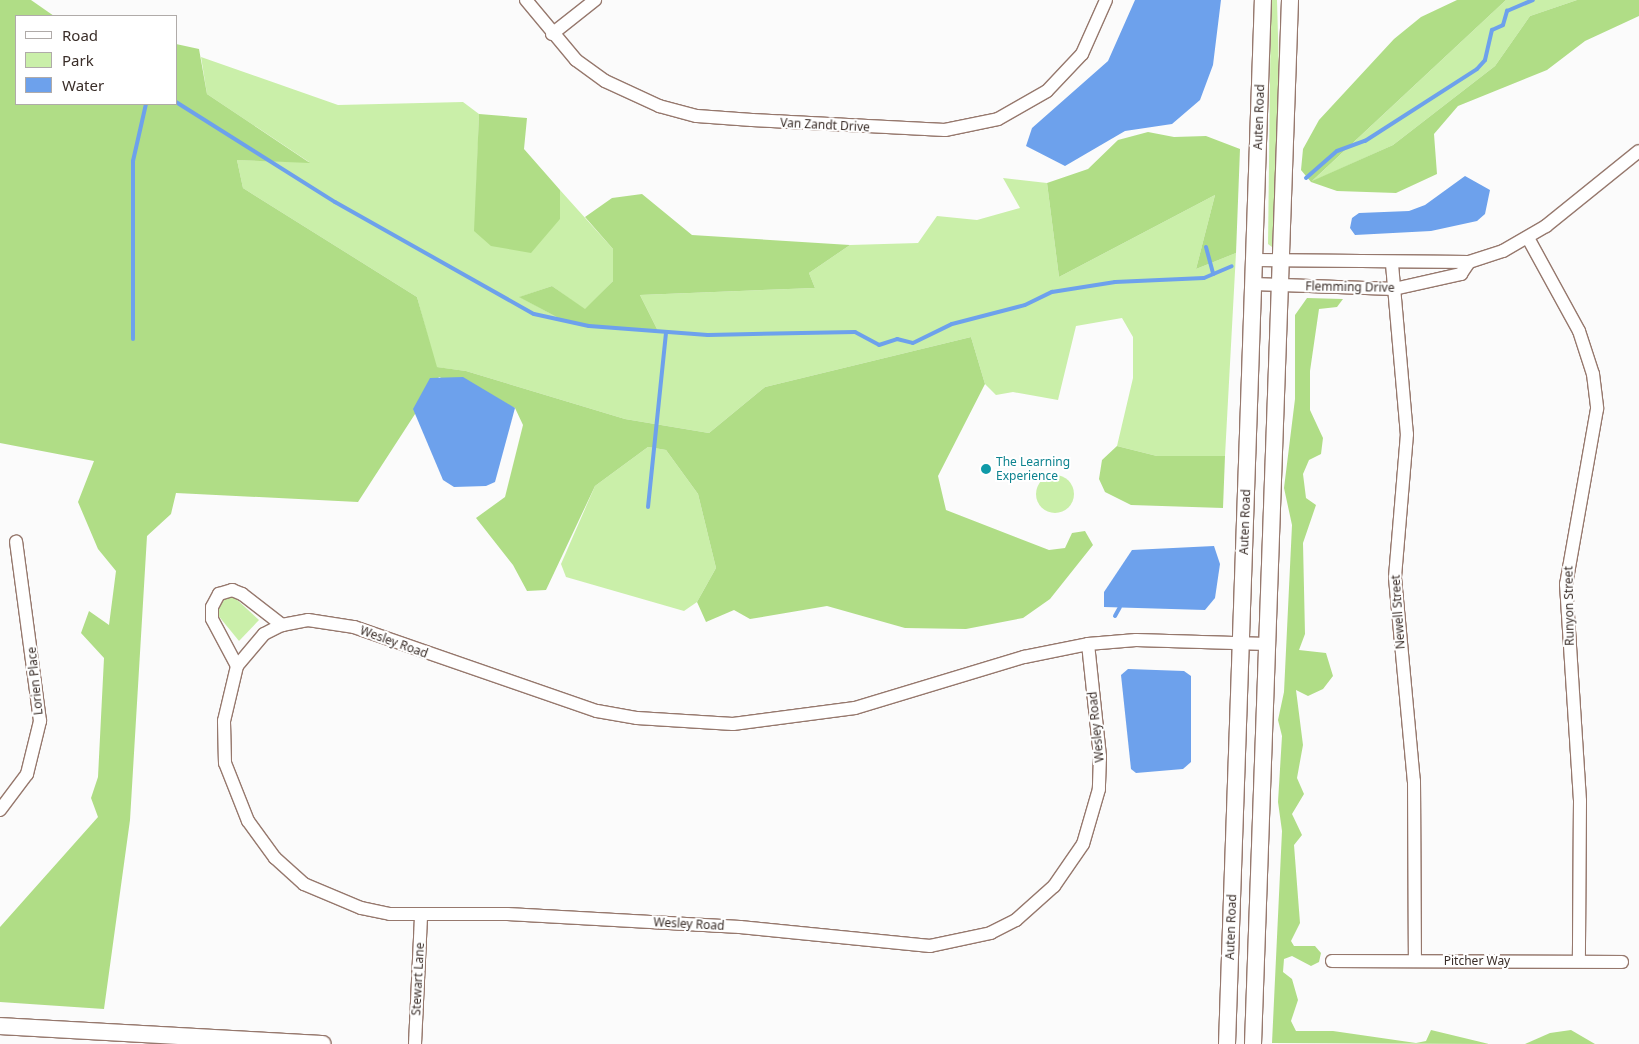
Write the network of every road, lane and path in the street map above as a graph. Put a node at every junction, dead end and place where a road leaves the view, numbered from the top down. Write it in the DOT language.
graph roads {
  1 [pos="526,0"];
  2 [pos="595,0"];
  3 [pos="1106,0"];
  4 [pos="1263,0"];
  5 [pos="1290,0"];
  6 [pos="552,34"];
  7 [pos="1639,151"];
  8 [pos="1528,238"];
  9 [pos="1254,260"];
  10 [pos="1281,261"];
  11 [pos="1469,262"];
  12 [pos="1392,264"];
  13 [pos="1253,284"];
  14 [pos="1280,286"];
  15 [pos="1394,289"];
  16 [pos="16,542"];
  17 [pos="282,625"];
  18 [pos="1240,643"];
  19 [pos="1088,644"];
  20 [pos="1267,644"];
  21 [pos="237,666"];
  22 [pos="0,810"];
  23 [pos="421,915"];
  24 [pos="1332,961"];
  25 [pos="1415,961"];
  26 [pos="1579,962"];
  27 [pos="1622,962"];
  28 [pos="0,1026"];
  29 [pos="322,1044"];
  30 [pos="415,1044"];
  31 [pos="1227,1044"];
  32 [pos="1253,1044"];
  1 -- 6 [label="street, Van Zandt Drive"];
  2 -- 6 [label="street"];
  3 -- 6 [label="street, Van Zandt Drive"];
  4 -- 9 [label="street, Auten Road"];
  5 -- 10 [label="street"];
  7 -- 8 [label="street, Flemming Drive"];
  8 -- 11 [label="street, Flemming Drive"];
  8 -- 26 [label="street, Runyon Street"];
  9 -- 10 [label="street, Flemming Drive"];
  9 -- 13 [label="street, Auten Road"];
  10 -- 12 [label="street, Flemming Drive"];
  10 -- 14 [label="street"];
  11 -- 12 [label="street, Flemming Drive"];
  11 -- 15 [label="street, Flemming Drive"];
  12 -- 15 [label="street, Newell Street"];
  13 -- 14 [label="street, Flemming Drive"];
  13 -- 18 [label="street, Auten Road"];
  14 -- 15 [label="street, Flemming Drive"];
  14 -- 20 [label="street"];
  15 -- 25 [label="street, Newell Street"];
  16 -- 22 [label="street, Lorien Place"];
  17 -- 19 [label="street, Wesley Road"];
  17 -- 21 [label="street, Wesley Road"];
  17 -- 21 [label="street"];
  18 -- 19 [label="street, Wesley Road"];
  18 -- 20 [label="street, Wesley Road"];
  18 -- 31 [label="street, Auten Road"];
  19 -- 23 [label="street, Wesley Road"];
  20 -- 32 [label="street"];
  21 -- 23 [label="street, Wesley Road"];
  23 -- 30 [label="street, Stewart Lane"];
  24 -- 25 [label="street, Pitcher Way"];
  25 -- 26 [label="street, Pitcher Way"];
  26 -- 27 [label="street, Pitcher Way"];
  28 -- 29 [label="street"];
}
